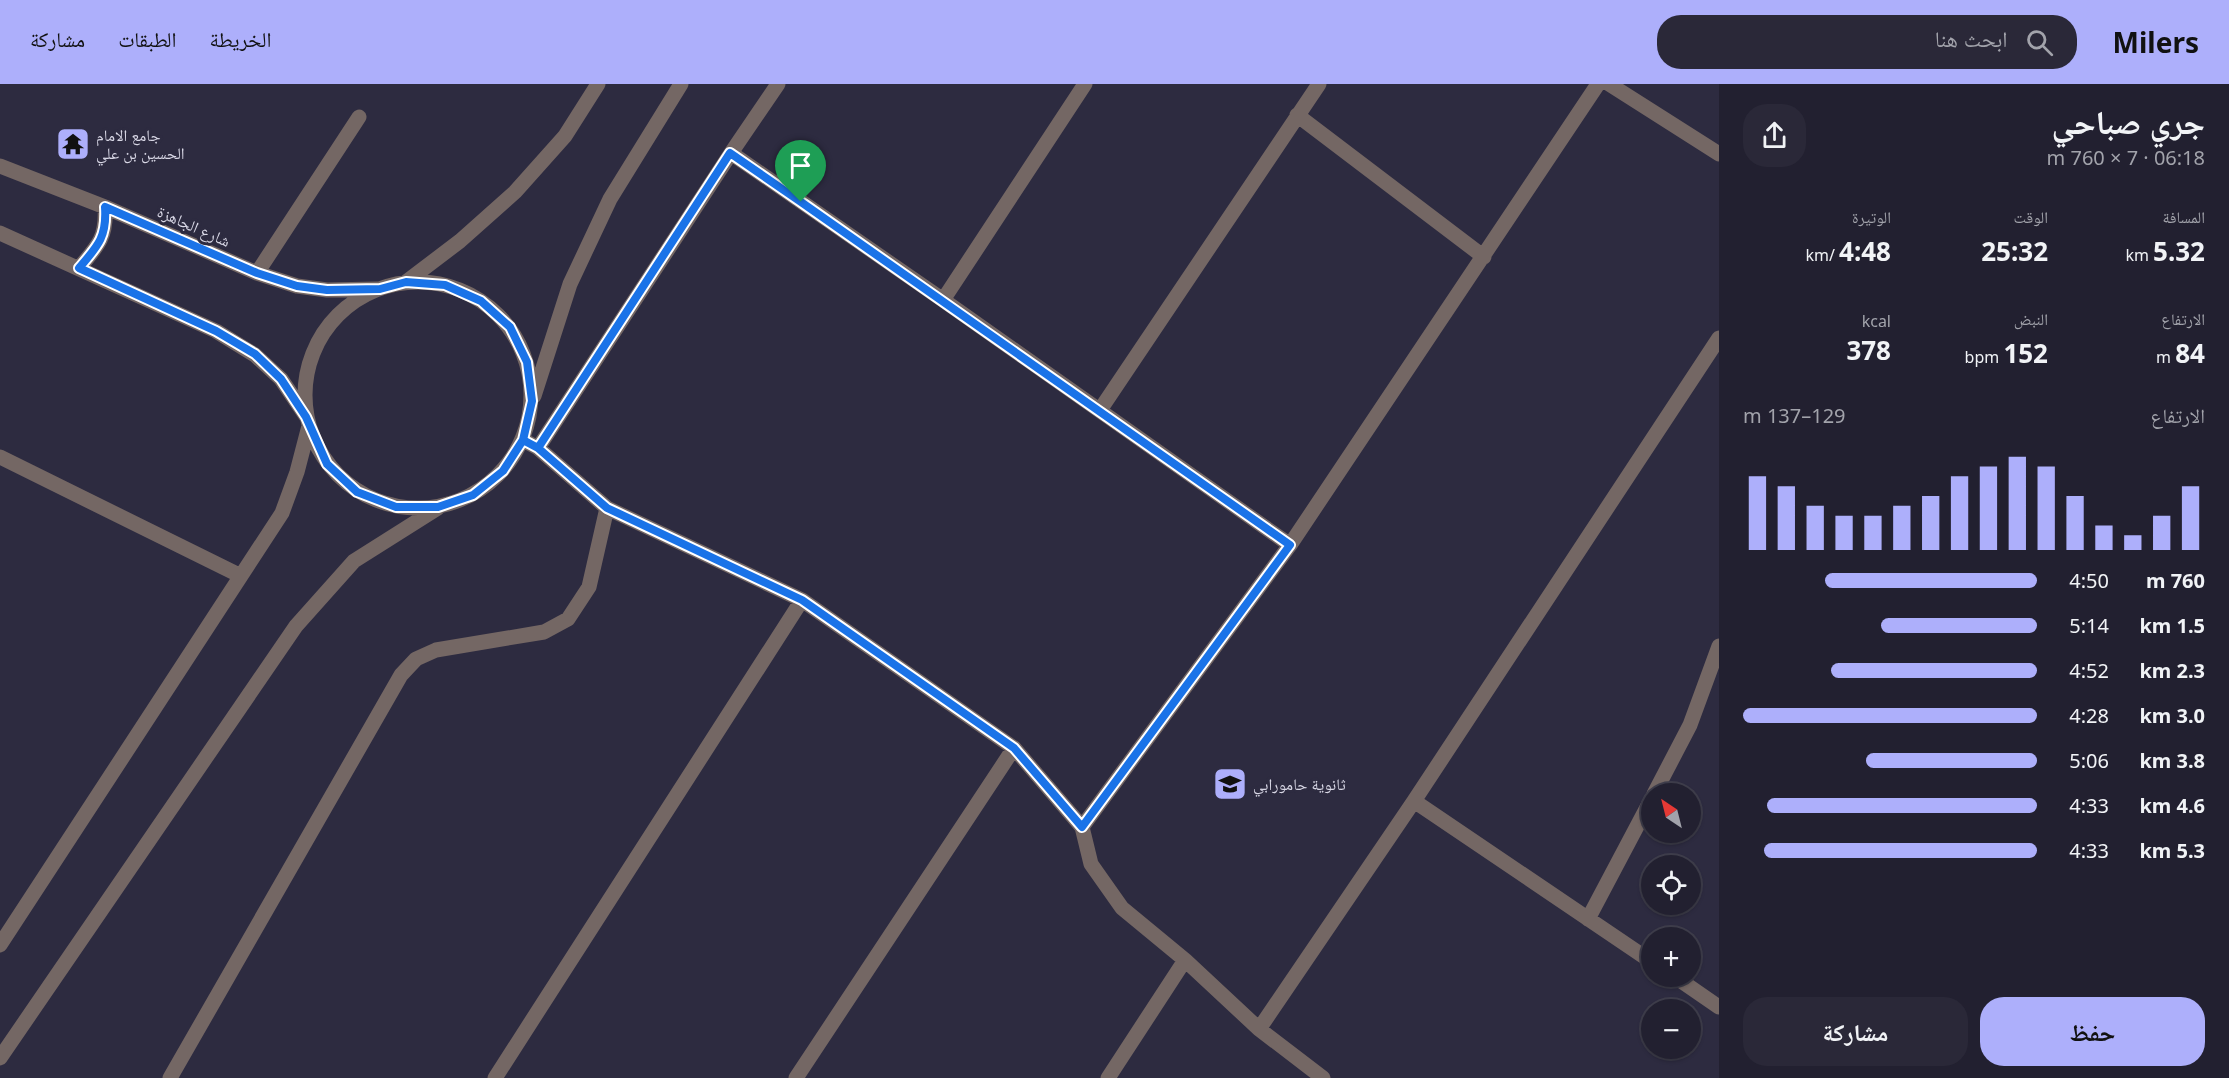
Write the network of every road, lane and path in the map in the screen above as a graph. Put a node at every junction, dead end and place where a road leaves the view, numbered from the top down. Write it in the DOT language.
graph roads {
  1 [pos="598,84"];
  2 [pos="681,84"];
  3 [pos="778,84"];
  4 [pos="1085,84"];
  5 [pos="1319,84"];
  6 [pos="1598,84"];
  7 [pos="1610,84"];
  8 [pos="1297,115"];
  9 [pos="359,117"];
  10 [pos="730,153"];
  11 [pos="1719,154"];
  12 [pos="0,166"];
  13 [pos="105,207"];
  14 [pos="0,233"];
  15 [pos="1484,257"];
  16 [pos="79,268"];
  17 [pos="257,273"];
  18 [pos="406,282"];
  19 [pos="380,289"];
  20 [pos="942,300"];
  21 [pos="1719,338"];
  22 [pos="532,401"];
  23 [pos="1100,410"];
  24 [pos="307,422"];
  25 [pos="523,440"];
  26 [pos="538,448"];
  27 [pos="0,456"];
  28 [pos="438,507"];
  29 [pos="607,508"];
  30 [pos="1290,545"];
  31 [pos="241,576"];
  32 [pos="802,600"];
  33 [pos="1719,646"];
  34 [pos="1014,748"];
  35 [pos="1660,783"];
  36 [pos="1414,801"];
  37 [pos="1641,819"];
  38 [pos="1082,827"];
  39 [pos="1588,919"];
  40 [pos="1,942"];
  41 [pos="1641,955"];
  42 [pos="1185,960"];
  43 [pos="1690,987"];
  44 [pos="1719,1007"];
  45 [pos="1259,1029"];
  46 [pos="0,1058"];
  47 [pos="170,1078"];
  48 [pos="495,1078"];
  49 [pos="796,1078"];
  50 [pos="1108,1078"];
  51 [pos="1323,1078"];
  1 -- 18 [label="street"];
  2 -- 22 [label="street"];
  3 -- 10 [label="street"];
  4 -- 20 [label="street"];
  5 -- 8 [label="street"];
  6 -- 15 [label="street"];
  7 -- 11 [label="street"];
  8 -- 15 [label="street"];
  8 -- 23 [label="street"];
  9 -- 17 [label="street"];
  10 -- 20 [label="street"];
  10 -- 26 [label="street"];
  12 -- 13 [label="street, شارع الجاهزة"];
  13 -- 16 [label="street"];
  13 -- 17 [label="street, شارع الجاهزة"];
  14 -- 16 [label="street"];
  15 -- 30 [label="street"];
  16 -- 24 [label="street"];
  17 -- 19 [label="street, شارع الجاهزة"];
  18 -- 19 [label="street"];
  18 -- 22 [label="street"];
  19 -- 24 [label="street"];
  20 -- 23 [label="street"];
  21 -- 36 [label="street"];
  22 -- 25 [label="street"];
  23 -- 30 [label="street"];
  24 -- 28 [label="street"];
  24 -- 31 [label="street"];
  25 -- 26 [label="street"];
  25 -- 28 [label="street"];
  26 -- 29 [label="street"];
  27 -- 31 [label="street"];
  28 -- 46 [label="street"];
  29 -- 32 [label="street"];
  29 -- 47 [label="street"];
  30 -- 38 [label="street"];
  31 -- 40 [label="street"];
  32 -- 34 [label="street"];
  32 -- 48 [label="street"];
  33 -- 35 [label="street"];
  34 -- 38 [label="street"];
  34 -- 49 [label="street"];
  36 -- 39 [label="street"];
  36 -- 45 [label="street"];
  37 -- 39 [label="street"];
  38 -- 42 [label="street"];
  39 -- 41 [label="street"];
  42 -- 45 [label="street"];
  42 -- 50 [label="street"];
  43 -- 44 [label="street"];
  45 -- 51 [label="street"];
}
